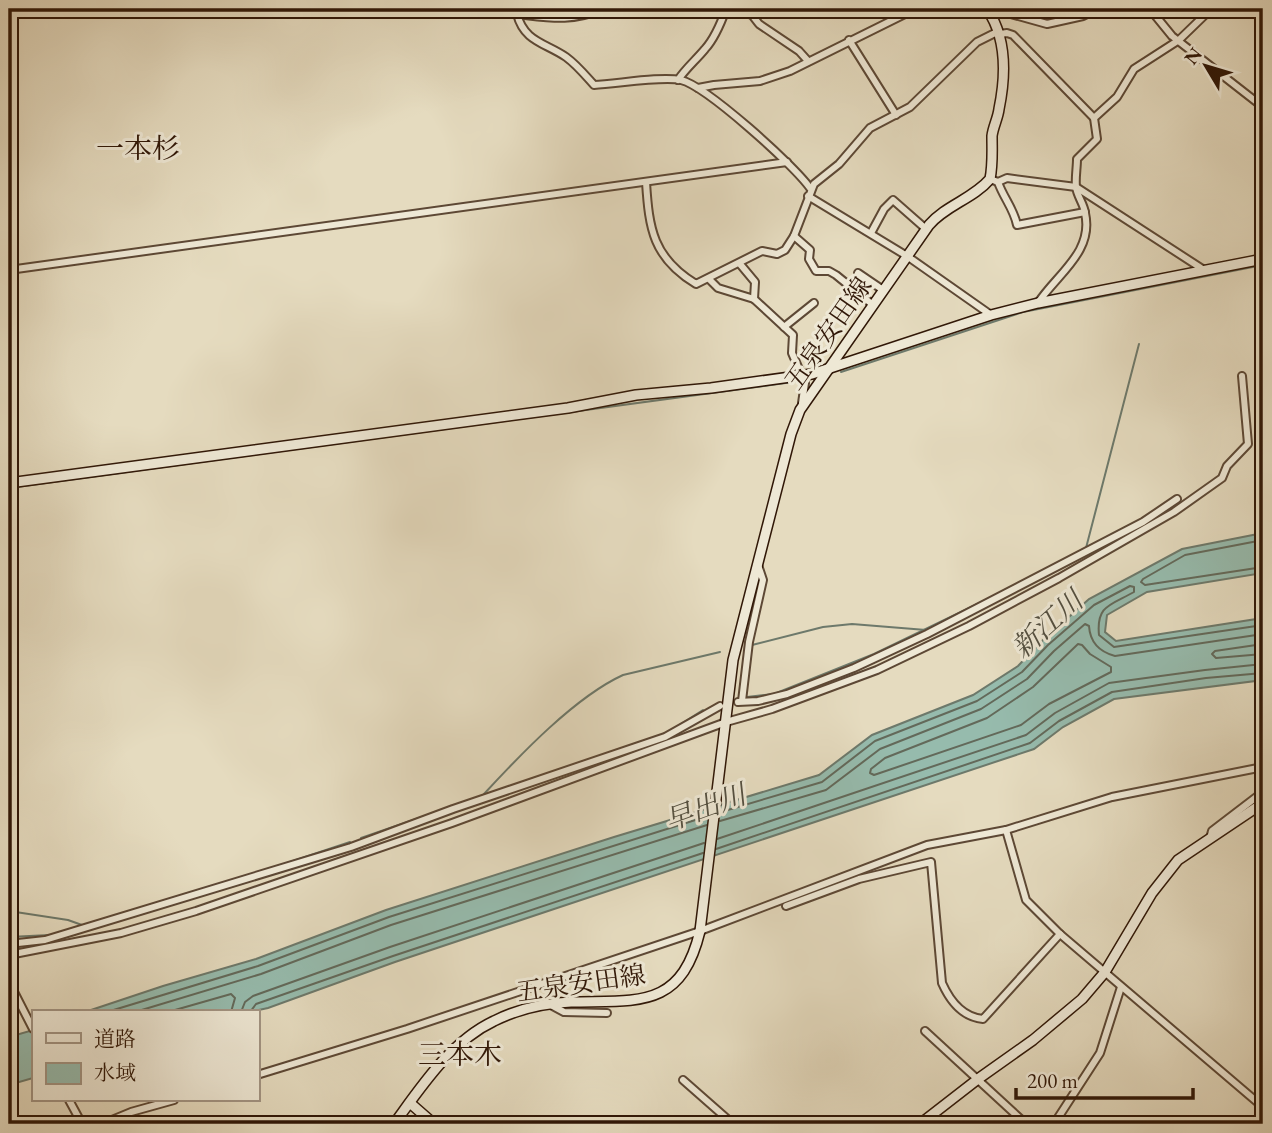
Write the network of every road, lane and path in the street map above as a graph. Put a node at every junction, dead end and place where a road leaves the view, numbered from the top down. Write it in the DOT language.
graph roads {
  1 [pos="604,9"];
  2 [pos="726,9"];
  3 [pos="736,9"];
  4 [pos="987,9"];
  5 [pos="1097,9"];
  6 [pos="1150,9"];
  7 [pos="1211,9"];
  8 [pos="911,10"];
  9 [pos="998,13"];
  10 [pos="1000,33"];
  11 [pos="849,40"];
  12 [pos="1179,40"];
  13 [pos="808,61"];
  14 [pos="678,80"];
  15 [pos="698,88"];
  16 [pos="1263,107"];
  17 [pos="896,115"];
  18 [pos="1094,118"];
  19 [pos="787,162"];
  20 [pos="994,180"];
  21 [pos="646,182"];
  22 [pos="1076,187"];
  23 [pos="810,188"];
  24 [pos="808,196"];
  25 [pos="1085,212"];
  26 [pos="926,229"];
  27 [pos="870,233"];
  28 [pos="794,236"];
  29 [pos="907,256"];
  30 [pos="1263,259"];
  31 [pos="740,264"];
  32 [pos="9,270"];
  33 [pos="1204,270"];
  34 [pos="858,273"];
  35 [pos="709,279"];
  36 [pos="883,290"];
  37 [pos="754,299"];
  38 [pos="814,303"];
  39 [pos="1038,303"];
  40 [pos="873,305"];
  41 [pos="991,315"];
  42 [pos="784,327"];
  43 [pos="827,370"];
  44 [pos="802,375"];
  45 [pos="1242,376"];
  46 [pos="802,407"];
  47 [pos="9,482"];
  48 [pos="1177,499"];
  49 [pos="757,564"];
  50 [pos="720,706"];
  51 [pos="726,723"];
  52 [pos="1263,766"];
  53 [pos="1263,792"];
  54 [pos="1263,803"];
  55 [pos="1006,830"];
  56 [pos="1209,840"];
  57 [pos="786,906"];
  58 [pos="700,929"];
  59 [pos="1060,934"];
  60 [pos="9,944"];
  61 [pos="9,955"];
  62 [pos="1105,972"];
  63 [pos="9,982"];
  64 [pos="1121,987"];
  65 [pos="549,1004"];
  66 [pos="607,1013"];
  67 [pos="32,1028"];
  68 [pos="925,1031"];
  69 [pos="259,1074"];
  70 [pos="978,1079"];
  71 [pos="682,1080"];
  72 [pos="70,1102"];
  73 [pos="167,1102"];
  74 [pos="410,1103"];
  75 [pos="1263,1107"];
  76 [pos="82,1124"];
  77 [pos="102,1124"];
  78 [pos="394,1124"];
  79 [pos="434,1124"];
  80 [pos="733,1124"];
  81 [pos="920,1124"];
  82 [pos="1027,1124"];
  83 [pos="1054,1124"];
  1 -- 14 [label="street"];
  2 -- 14 [label="street"];
  3 -- 13 [label="street"];
  4 -- 9 [label="street"];
  5 -- 9 [label="street"];
  6 -- 12 [label="street"];
  7 -- 12 [label="street"];
  8 -- 11 [label="street"];
  9 -- 10 [label="street"];
  10 -- 17 [label="street"];
  10 -- 18 [label="street"];
  10 -- 20 [label="street"];
  11 -- 13 [label="street"];
  11 -- 17 [label="street"];
  12 -- 16 [label="street"];
  12 -- 18 [label="street"];
  13 -- 15 [label="street"];
  14 -- 15 [label="street"];
  15 -- 19 [label="street"];
  17 -- 23 [label="street"];
  18 -- 22 [label="street"];
  19 -- 21 [label="street"];
  19 -- 23 [label="street"];
  20 -- 22 [label="street"];
  20 -- 25 [label="street"];
  20 -- 26 [label="street, 五泉安田線"];
  21 -- 32 [label="street"];
  21 -- 35 [label="street"];
  22 -- 25 [label="street"];
  22 -- 33 [label="street"];
  23 -- 24 [label="street"];
  24 -- 27 [label="street"];
  24 -- 28 [label="street"];
  25 -- 39 [label="street"];
  26 -- 27 [label="street"];
  26 -- 29 [label="street, 五泉安田線"];
  27 -- 29 [label="street"];
  28 -- 31 [label="street"];
  28 -- 40 [label="street"];
  29 -- 36 [label="street, 五泉安田線"];
  29 -- 41 [label="street"];
  30 -- 33 [label="street"];
  31 -- 35 [label="street"];
  31 -- 37 [label="street"];
  33 -- 39 [label="street"];
  34 -- 36 [label="street"];
  35 -- 37 [label="street"];
  36 -- 40 [label="street, 五泉安田線"];
  37 -- 42 [label="street"];
  38 -- 42 [label="street"];
  39 -- 41 [label="street"];
  40 -- 43 [label="street, 五泉安田線"];
  41 -- 43 [label="street"];
  42 -- 44 [label="street"];
  43 -- 44 [label="street"];
  43 -- 46 [label="street, 五泉安田線"];
  44 -- 46 [label="street"];
  44 -- 47 [label="street"];
  45 -- 51 [label="street"];
  46 -- 49 [label="street, 五泉安田線"];
  48 -- 49 [label="street"];
  49 -- 51 [label="street, 五泉安田線"];
  50 -- 60 [label="street"];
  51 -- 58 [label="street, 五泉安田線"];
  51 -- 61 [label="street"];
  52 -- 55 [label="street"];
  53 -- 56 [label="street"];
  54 -- 56 [label="street"];
  55 -- 58 [label="street"];
  55 -- 59 [label="street"];
  56 -- 62 [label="street"];
  57 -- 59 [label="street"];
  58 -- 65 [label="street, 五泉安田線"];
  58 -- 69 [label="street"];
  59 -- 62 [label="street"];
  62 -- 64 [label="street"];
  62 -- 70 [label="street"];
  63 -- 67 [label="street"];
  64 -- 75 [label="street"];
  64 -- 83 [label="street"];
  65 -- 66 [label="street"];
  65 -- 74 [label="street, 五泉安田線"];
  68 -- 70 [label="street"];
  70 -- 81 [label="street"];
  70 -- 82 [label="street"];
  71 -- 80 [label="street"];
  72 -- 76 [label="street"];
  73 -- 77 [label="street"];
  74 -- 78 [label="street, 五泉安田線"];
  74 -- 79 [label="street"];
}
